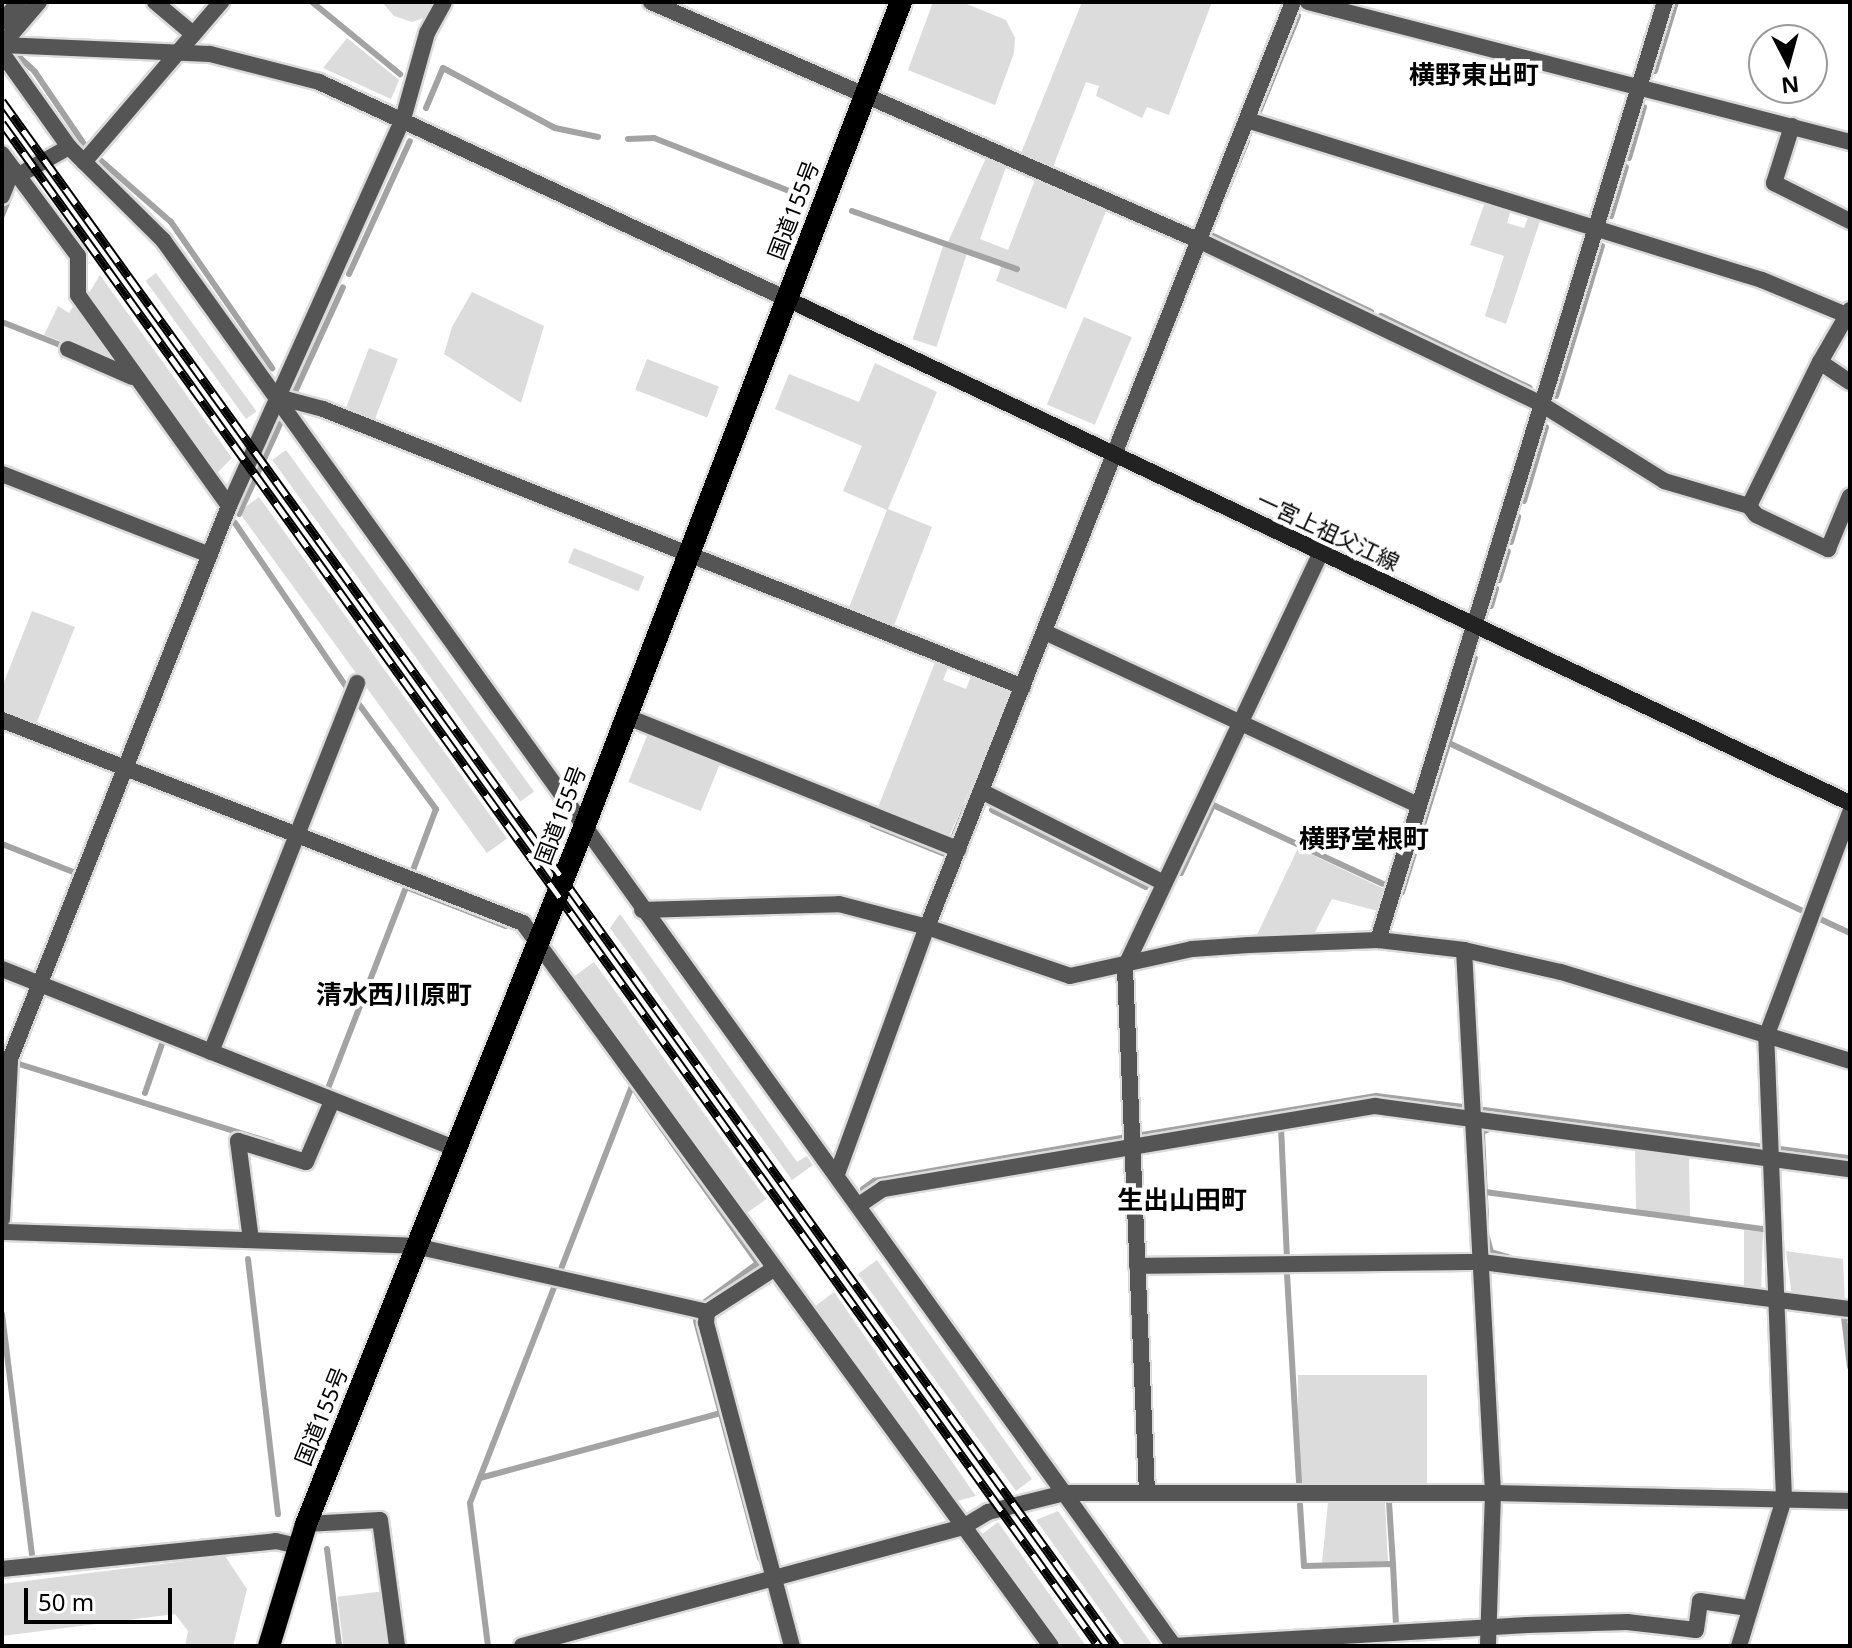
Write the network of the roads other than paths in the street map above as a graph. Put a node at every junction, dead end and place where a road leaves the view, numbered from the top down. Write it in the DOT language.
graph roads {
  1 [pos="19,2"];
  2 [pos="39,2"];
  3 [pos="155,2"];
  4 [pos="221,2"];
  5 [pos="444,2"];
  6 [pos="651,2"];
  7 [pos="901,2"];
  8 [pos="1293,2"];
  9 [pos="1308,2"];
  10 [pos="1665,2"];
  11 [pos="2,22"];
  12 [pos="193,34"];
  13 [pos="2,45"];
  14 [pos="180,51"];
  15 [pos="2,53"];
  16 [pos="1640,84"];
  17 [pos="863,98"];
  18 [pos="403,119"];
  19 [pos="1247,120"];
  20 [pos="1792,126"];
  21 [pos="1850,142"];
  22 [pos="69,147"];
  23 [pos="2,154"];
  24 [pos="84,162"];
  25 [pos="15,172"];
  26 [pos="2,196"];
  27 [pos="1850,221"];
  28 [pos="1596,226"];
  29 [pos="1200,241"];
  30 [pos="787,299"];
  31 [pos="1848,312"];
  32 [pos="68,349"];
  33 [pos="1820,362"];
  34 [pos="134,377"];
  35 [pos="1850,382"];
  36 [pos="278,397"];
  37 [pos="1541,404"];
  38 [pos="1116,455"];
  39 [pos="2,474"];
  40 [pos="1850,496"];
  41 [pos="229,506"];
  42 [pos="1749,506"];
  43 [pos="1321,552"];
  44 [pos="685,553"];
  45 [pos="210,555"];
  46 [pos="1473,625"];
  47 [pos="1045,632"];
  48 [pos="357,683"];
  49 [pos="1023,687"];
  50 [pos="625,716"];
  51 [pos="2,720"];
  52 [pos="1240,723"];
  53 [pos="125,768"];
  54 [pos="981,791"];
  55 [pos="1850,803"];
  56 [pos="1419,806"];
  57 [pos="1850,812"];
  58 [pos="583,830"];
  59 [pos="296,836"];
  60 [pos="958,849"];
  61 [pos="1164,883"];
  62 [pos="642,910"];
  63 [pos="927,927"];
  64 [pos="1378,940"];
  65 [pos="537,945"];
  66 [pos="1464,950"];
  67 [pos="1125,967"];
  68 [pos="2,969"];
  69 [pos="40,984"];
  70 [pos="1766,1037"];
  71 [pos="211,1052"];
  72 [pos="1850,1061"];
  73 [pos="332,1101"];
  74 [pos="1474,1120"];
  75 [pos="1132,1146"];
  76 [pos="453,1148"];
  77 [pos="1770,1151"];
  78 [pos="1850,1169"];
  79 [pos="837,1174"];
  80 [pos="859,1205"];
  81 [pos="2,1219"];
  82 [pos="2,1232"];
  83 [pos="251,1240"];
  84 [pos="415,1246"];
  85 [pos="1482,1262"];
  86 [pos="1137,1266"];
  87 [pos="772,1270"];
  88 [pos="1776,1300"];
  89 [pos="1850,1309"];
  90 [pos="707,1312"];
  91 [pos="1065,1493"];
  92 [pos="1147,1493"];
  93 [pos="1493,1493"];
  94 [pos="1784,1499"];
  95 [pos="1850,1501"];
  96 [pos="306,1524"];
  97 [pos="963,1527"];
  98 [pos="297,1546"];
  99 [pos="2,1569"];
  100 [pos="773,1577"];
  101 [pos="1748,1608"];
  102 [pos="1489,1627"];
  103 [pos="269,1646"];
  104 [pos="397,1646"];
  105 [pos="522,1646"];
  106 [pos="792,1646"];
  107 [pos="1051,1646"];
  108 [pos="1174,1646"];
  109 [pos="1488,1646"];
  110 [pos="1739,1646"];
  1 -- 11 [label="street"];
  2 -- 13 [label="street"];
  3 -- 12 [label="street"];
  4 -- 12 [label="street"];
  5 -- 18 [label="street"];
  6 -- 17 [label="street"];
  7 -- 17 [label="highway, 国道155号"];
  8 -- 19 [label="street"];
  9 -- 16 [label="street"];
  10 -- 16 [label="street"];
  12 -- 14 [label="street"];
  13 -- 14 [label="street"];
  14 -- 18 [label="street"];
  14 -- 24 [label="street"];
  15 -- 22 [label="street"];
  16 -- 20 [label="street"];
  16 -- 28 [label="street"];
  17 -- 29 [label="street"];
  17 -- 30 [label="highway, 国道155号"];
  18 -- 30 [label="street"];
  18 -- 36 [label="street"];
  19 -- 28 [label="street"];
  19 -- 29 [label="street"];
  20 -- 21 [label="street"];
  20 -- 27 [label="street"];
  22 -- 24 [label="street"];
  22 -- 25 [label="street"];
  23 -- 25 [label="street"];
  24 -- 36 [label="street"];
  25 -- 26 [label="street"];
  25 -- 34 [label="street"];
  28 -- 31 [label="street"];
  28 -- 37 [label="street"];
  29 -- 37 [label="street"];
  29 -- 38 [label="street"];
  30 -- 38 [label="main road, 一宮上祖父江線"];
  30 -- 44 [label="highway, 国道155号"];
  31 -- 33 [label="street"];
  32 -- 34 [label="street"];
  33 -- 35 [label="street"];
  33 -- 42 [label="street"];
  34 -- 41 [label="street"];
  36 -- 41 [label="street"];
  36 -- 44 [label="street"];
  36 -- 58 [label="street"];
  37 -- 42 [label="street"];
  37 -- 46 [label="street"];
  38 -- 43 [label="main road, 一宮上祖父江線"];
  38 -- 47 [label="street"];
  39 -- 45 [label="street"];
  40 -- 42 [label="street"];
  41 -- 45 [label="street"];
  43 -- 46 [label="main road, 一宮上祖父江線"];
  43 -- 52 [label="street"];
  44 -- 49 [label="street"];
  44 -- 50 [label="highway, 国道155号"];
  45 -- 53 [label="street"];
  46 -- 55 [label="main road, 一宮上祖父江線"];
  46 -- 56 [label="street"];
  47 -- 49 [label="street"];
  47 -- 52 [label="street"];
  48 -- 59 [label="street"];
  49 -- 54 [label="street"];
  50 -- 58 [label="highway, 国道155号"];
  50 -- 60 [label="street"];
  51 -- 53 [label="street"];
  52 -- 56 [label="street"];
  52 -- 61 [label="street"];
  53 -- 59 [label="street"];
  53 -- 69 [label="street"];
  54 -- 60 [label="street"];
  54 -- 61 [label="street"];
  56 -- 64 [label="street"];
  57 -- 70 [label="street"];
  58 -- 62 [label="street"];
  58 -- 65 [label="highway, 国道155号"];
  59 -- 65 [label="street"];
  59 -- 71 [label="street"];
  60 -- 63 [label="street"];
  61 -- 67 [label="street"];
  62 -- 63 [label="street"];
  62 -- 79 [label="street"];
  63 -- 67 [label="street"];
  63 -- 79 [label="street"];
  64 -- 66 [label="street"];
  64 -- 67 [label="street"];
  65 -- 76 [label="highway, 国道155号"];
  65 -- 87 [label="street"];
  66 -- 70 [label="street"];
  66 -- 74 [label="street"];
  67 -- 75 [label="street"];
  68 -- 69 [label="street"];
  69 -- 71 [label="street"];
  69 -- 81 [label="street"];
  70 -- 72 [label="street"];
  70 -- 77 [label="street"];
  71 -- 73 [label="street"];
  73 -- 76 [label="street"];
  73 -- 83 [label="street"];
  74 -- 75 [label="street"];
  74 -- 77 [label="street"];
  74 -- 85 [label="street"];
  75 -- 80 [label="street"];
  75 -- 86 [label="street"];
  76 -- 84 [label="highway, 国道155号"];
  77 -- 78 [label="street"];
  77 -- 88 [label="street"];
  79 -- 80 [label="street"];
  80 -- 91 [label="street"];
  82 -- 83 [label="street"];
  83 -- 84 [label="street"];
  84 -- 90 [label="street"];
  84 -- 96 [label="highway, 国道155号"];
  85 -- 86 [label="street"];
  85 -- 88 [label="street"];
  85 -- 93 [label="street"];
  86 -- 92 [label="street"];
  87 -- 90 [label="street"];
  87 -- 97 [label="street"];
  88 -- 89 [label="street"];
  88 -- 94 [label="street"];
  90 -- 100 [label="street"];
  91 -- 92 [label="street"];
  91 -- 97 [label="street"];
  91 -- 108 [label="street"];
  92 -- 93 [label="street"];
  93 -- 94 [label="street"];
  93 -- 102 [label="street"];
  94 -- 95 [label="street"];
  94 -- 101 [label="street"];
  96 -- 98 [label="highway, 国道155号"];
  96 -- 104 [label="street"];
  97 -- 100 [label="street"];
  97 -- 107 [label="street"];
  98 -- 99 [label="street"];
  98 -- 103 [label="highway, 国道155号"];
  100 -- 105 [label="street"];
  100 -- 106 [label="street"];
  101 -- 102 [label="street"];
  101 -- 110 [label="street"];
  102 -- 108 [label="street"];
  102 -- 109 [label="street"];
}
